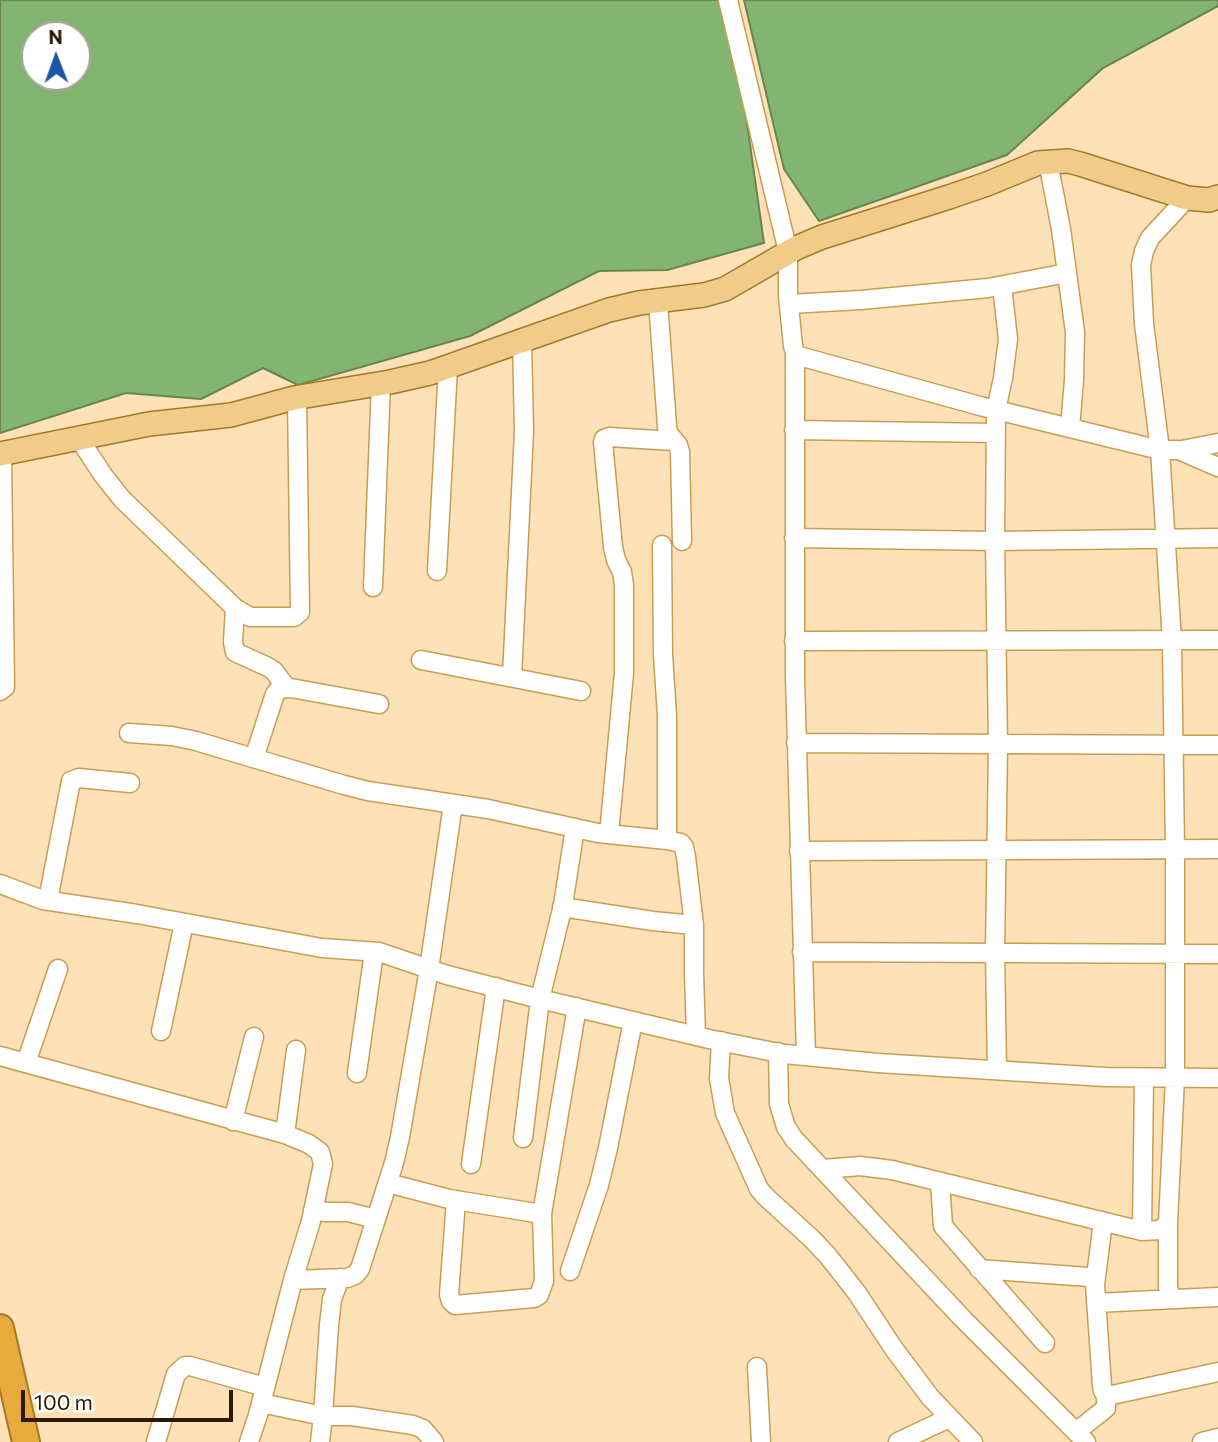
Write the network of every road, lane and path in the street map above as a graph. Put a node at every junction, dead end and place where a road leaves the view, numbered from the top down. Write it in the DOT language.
graph roads {
  1 [pos="728,0"];
  2 [pos="1048,162"];
  3 [pos="1218,197"];
  4 [pos="1186,198"];
  5 [pos="788,252"];
  6 [pos="1067,273"];
  7 [pos="1002,286"];
  8 [pos="658,301"];
  9 [pos="789,304"];
  10 [pos="522,341"];
  11 [pos="795,353"];
  12 [pos="448,367"];
  13 [pos="381,383"];
  14 [pos="297,398"];
  15 [pos="996,410"];
  16 [pos="1070,428"];
  17 [pos="794,430"];
  18 [pos="996,433"];
  19 [pos="78,437"];
  20 [pos="674,441"];
  21 [pos="1218,443"];
  22 [pos="1160,450"];
  23 [pos="1179,450"];
  24 [pos="1,454"];
  25 [pos="1218,467"];
  26 [pos="794,538"];
  27 [pos="1167,538"];
  28 [pos="1218,538"];
  29 [pos="682,541"];
  30 [pos="995,541"];
  31 [pos="662,545"];
  32 [pos="437,571"];
  33 [pos="373,587"];
  34 [pos="235,607"];
  35 [pos="998,640"];
  36 [pos="1218,640"];
  37 [pos="794,641"];
  38 [pos="1172,641"];
  39 [pos="421,660"];
  40 [pos="512,677"];
  41 [pos="286,687"];
  42 [pos="0,691"];
  43 [pos="581,691"];
  44 [pos="379,704"];
  45 [pos="129,733"];
  46 [pos="796,743"];
  47 [pos="998,745"];
  48 [pos="1174,745"];
  49 [pos="1218,745"];
  50 [pos="254,758"];
  51 [pos="130,783"];
  52 [pos="453,804"];
  53 [pos="575,828"];
  54 [pos="609,834"];
  55 [pos="667,840"];
  56 [pos="1218,849"];
  57 [pos="799,850"];
  58 [pos="996,850"];
  59 [pos="1175,850"];
  60 [pos="0,884"];
  61 [pos="48,900"];
  62 [pos="562,907"];
  63 [pos="184,923"];
  64 [pos="694,925"];
  65 [pos="374,952"];
  66 [pos="802,952"];
  67 [pos="995,953"];
  68 [pos="1175,954"];
  69 [pos="1218,954"];
  70 [pos="58,969"];
  71 [pos="429,969"];
  72 [pos="496,987"];
  73 [pos="540,999"];
  74 [pos="577,1007"];
  75 [pos="633,1021"];
  76 [pos="161,1031"];
  77 [pos="696,1036"];
  78 [pos="254,1038"];
  79 [pos="721,1041"];
  80 [pos="296,1050"];
  81 [pos="778,1052"];
  82 [pos="0,1056"];
  83 [pos="806,1056"];
  84 [pos="26,1063"];
  85 [pos="997,1070"];
  86 [pos="357,1073"];
  87 [pos="1144,1078"];
  88 [pos="1175,1078"];
  89 [pos="1218,1078"];
  90 [pos="233,1121"];
  91 [pos="285,1134"];
  92 [pos="523,1138"];
  93 [pos="471,1164"];
  94 [pos="822,1169"];
  95 [pos="940,1182"];
  96 [pos="388,1183"];
  97 [pos="456,1200"];
  98 [pos="313,1210"];
  99 [pos="542,1214"];
  100 [pos="376,1219"];
  101 [pos="1103,1222"];
  102 [pos="1168,1223"];
  103 [pos="1142,1231"];
  104 [pos="979,1269"];
  105 [pos="570,1271"];
  106 [pos="340,1278"];
  107 [pos="293,1280"];
  108 [pos="1095,1284"];
  109 [pos="1218,1297"];
  110 [pos="1175,1299"];
  111 [pos="1096,1303"];
  112 [pos="0,1328"];
  113 [pos="1045,1343"];
  114 [pos="757,1367"];
  115 [pos="1218,1373"];
  116 [pos="263,1395"];
  117 [pos="1106,1395"];
  118 [pos="323,1416"];
  119 [pos="949,1418"];
  120 [pos="1081,1437"];
  121 [pos="1218,1438"];
  122 [pos="26,1442"];
  123 [pos="156,1442"];
  124 [pos="249,1442"];
  125 [pos="320,1442"];
  126 [pos="434,1442"];
  127 [pos="761,1442"];
  128 [pos="898,1442"];
  129 [pos="973,1442"];
  130 [pos="1202,1442"];
  1 -- 5 [label="street"];
  2 -- 4 [label="main road"];
  2 -- 5 [label="main road"];
  2 -- 6 [label="street"];
  3 -- 4 [label="main road"];
  4 -- 22 [label="street"];
  5 -- 8 [label="main road"];
  5 -- 9 [label="street"];
  6 -- 7 [label="street"];
  6 -- 16 [label="street"];
  7 -- 9 [label="street"];
  7 -- 15 [label="street"];
  8 -- 10 [label="main road"];
  8 -- 20 [label="street"];
  9 -- 11 [label="street"];
  10 -- 12 [label="main road"];
  10 -- 40 [label="street"];
  11 -- 15 [label="street"];
  11 -- 17 [label="street"];
  12 -- 13 [label="main road"];
  12 -- 32 [label="street"];
  13 -- 14 [label="main road"];
  13 -- 33 [label="street"];
  14 -- 19 [label="main road"];
  14 -- 34 [label="street"];
  15 -- 16 [label="street"];
  15 -- 18 [label="street"];
  16 -- 22 [label="street"];
  17 -- 18 [label="street"];
  17 -- 26 [label="street"];
  18 -- 30 [label="street"];
  19 -- 24 [label="main road"];
  19 -- 34 [label="street"];
  20 -- 29 [label="street"];
  20 -- 54 [label="street"];
  21 -- 23 [label="street"];
  22 -- 23 [label="street"];
  22 -- 27 [label="street"];
  23 -- 25 [label="street"];
  24 -- 42 [label="street"];
  26 -- 30 [label="street"];
  26 -- 37 [label="street"];
  27 -- 28 [label="street"];
  27 -- 30 [label="street"];
  27 -- 38 [label="street"];
  30 -- 35 [label="street"];
  31 -- 55 [label="street"];
  34 -- 41 [label="street"];
  35 -- 37 [label="street"];
  35 -- 38 [label="street"];
  35 -- 47 [label="street"];
  36 -- 38 [label="street"];
  37 -- 46 [label="street"];
  38 -- 48 [label="street"];
  39 -- 40 [label="street"];
  40 -- 43 [label="street"];
  41 -- 44 [label="street"];
  41 -- 50 [label="street"];
  45 -- 50 [label="street"];
  46 -- 47 [label="street"];
  46 -- 57 [label="street"];
  47 -- 48 [label="street"];
  47 -- 58 [label="street"];
  48 -- 49 [label="street"];
  48 -- 59 [label="street"];
  50 -- 52 [label="street"];
  51 -- 61 [label="street"];
  52 -- 53 [label="street"];
  52 -- 71 [label="street"];
  53 -- 54 [label="street"];
  53 -- 62 [label="street"];
  54 -- 55 [label="street"];
  55 -- 64 [label="street"];
  56 -- 59 [label="street"];
  57 -- 58 [label="street"];
  57 -- 66 [label="street"];
  58 -- 59 [label="street"];
  58 -- 67 [label="street"];
  59 -- 68 [label="street"];
  60 -- 61 [label="street"];
  61 -- 63 [label="street"];
  62 -- 64 [label="street"];
  62 -- 73 [label="street"];
  63 -- 65 [label="street"];
  63 -- 76 [label="street"];
  64 -- 77 [label="street"];
  65 -- 71 [label="street"];
  65 -- 86 [label="street"];
  66 -- 67 [label="street"];
  66 -- 83 [label="street"];
  67 -- 68 [label="street"];
  67 -- 85 [label="street"];
  68 -- 69 [label="street"];
  68 -- 88 [label="street"];
  70 -- 84 [label="street"];
  71 -- 72 [label="street"];
  71 -- 96 [label="street"];
  72 -- 73 [label="street"];
  72 -- 93 [label="street"];
  73 -- 74 [label="street"];
  73 -- 92 [label="street"];
  74 -- 75 [label="street"];
  74 -- 99 [label="street"];
  75 -- 77 [label="street"];
  75 -- 105 [label="street"];
  77 -- 79 [label="street"];
  78 -- 90 [label="street"];
  79 -- 81 [label="street"];
  79 -- 119 [label="street"];
  80 -- 91 [label="street"];
  81 -- 83 [label="street"];
  81 -- 94 [label="street"];
  82 -- 84 [label="street"];
  83 -- 85 [label="street"];
  84 -- 90 [label="street"];
  85 -- 87 [label="street"];
  87 -- 88 [label="street"];
  87 -- 103 [label="street"];
  88 -- 89 [label="street"];
  88 -- 102 [label="street"];
  90 -- 91 [label="street"];
  91 -- 98 [label="street"];
  94 -- 95 [label="street"];
  94 -- 120 [label="street"];
  95 -- 101 [label="street"];
  95 -- 104 [label="street"];
  96 -- 97 [label="street"];
  96 -- 100 [label="street"];
  97 -- 99 [label="street"];
  97 -- 99 [label="street"];
  98 -- 100 [label="street"];
  98 -- 107 [label="street"];
  100 -- 106 [label="street"];
  101 -- 103 [label="street"];
  101 -- 108 [label="street"];
  102 -- 103 [label="street"];
  102 -- 110 [label="street"];
  104 -- 108 [label="street"];
  104 -- 113 [label="street"];
  106 -- 107 [label="street"];
  106 -- 118 [label="street"];
  107 -- 116 [label="street"];
  108 -- 111 [label="street"];
  109 -- 110 [label="street"];
  110 -- 111 [label="street"];
  111 -- 117 [label="street"];
  112 -- 122 [label="highway"];
  114 -- 127 [label="street"];
  115 -- 117 [label="street"];
  116 -- 118 [label="street"];
  116 -- 123 [label="street"];
  116 -- 124 [label="street"];
  117 -- 120 [label="street"];
  118 -- 125 [label="street"];
  118 -- 126 [label="street"];
  119 -- 128 [label="street"];
  119 -- 129 [label="street"];
  121 -- 130 [label="street"];
}
